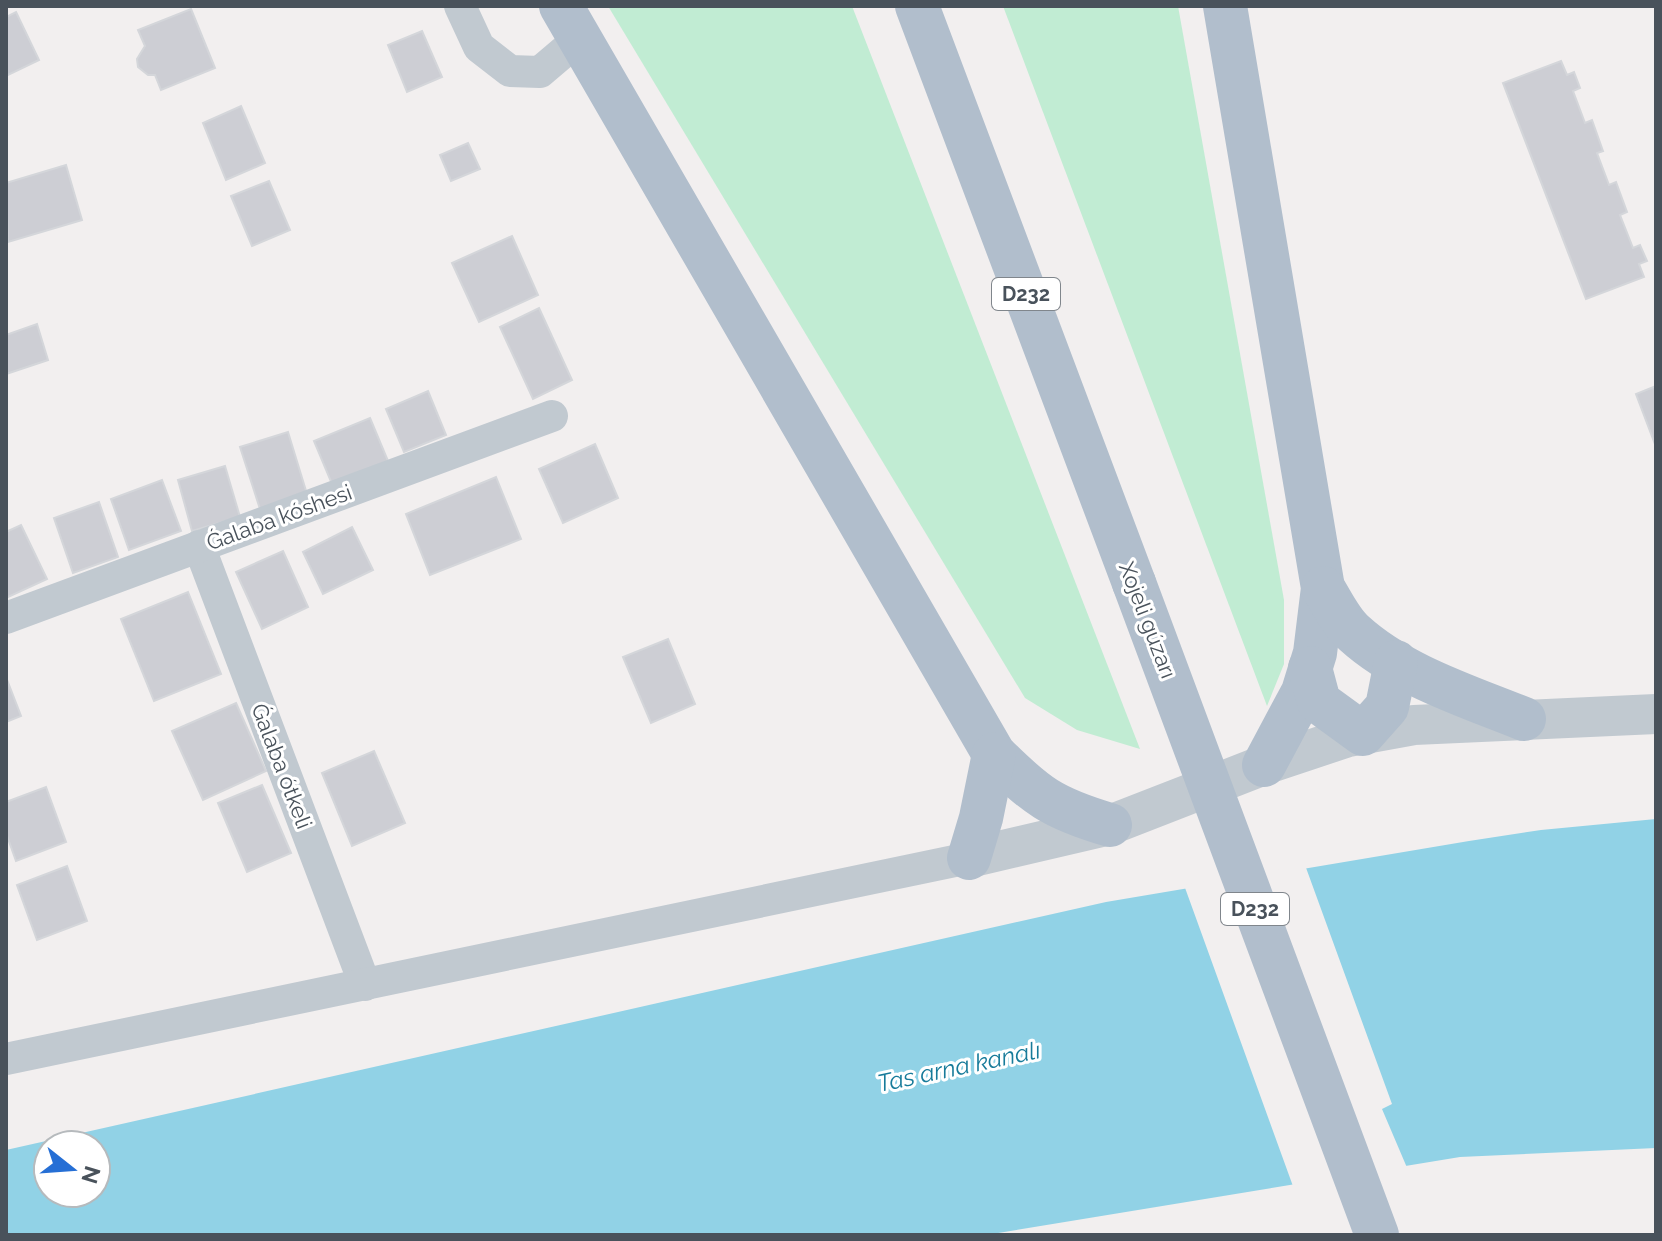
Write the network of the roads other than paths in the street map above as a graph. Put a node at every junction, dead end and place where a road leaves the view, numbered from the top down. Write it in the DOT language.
graph roads {
  1 [pos="460,6"];
  2 [pos="917,6"];
  3 [pos="1225,6"];
  4 [pos="571,22"];
  5 [pos="552,416"];
  6 [pos="199,546"];
  7 [pos="1323,588"];
  8 [pos="6,618"];
  9 [pos="1396,662"];
  10 [pos="1310,668"];
  11 [pos="1656,714"];
  12 [pos="1524,719"];
  13 [pos="1363,734"];
  14 [pos="994,754"];
  15 [pos="1264,765"];
  16 [pos="1110,825"];
  17 [pos="969,858"];
  18 [pos="365,985"];
  19 [pos="6,1059"];
  20 [pos="1377,1235"];
  1 -- 4 [label="street"];
  2 -- 20 [label="main road, Xojeli gúzarı / D232, bridge"];
  3 -- 7 [label="main road"];
  4 -- 14 [label="main road"];
  5 -- 6 [label="street, Ǵalaba kóshesi"];
  6 -- 8 [label="street, Ǵalaba kóshesi"];
  6 -- 18 [label="street, Ǵalaba ótkeli"];
  7 -- 9 [label="main road"];
  7 -- 10 [label="main road"];
  9 -- 12 [label="main road"];
  9 -- 13 [label="main road"];
  10 -- 13 [label="main road"];
  10 -- 15 [label="main road"];
  11 -- 12 [label="street"];
  12 -- 13 [label="street"];
  13 -- 15 [label="street"];
  14 -- 16 [label="main road"];
  14 -- 17 [label="main road"];
  15 -- 16 [label="street"];
  16 -- 17 [label="street"];
  17 -- 18 [label="street"];
  18 -- 19 [label="street"];
}
